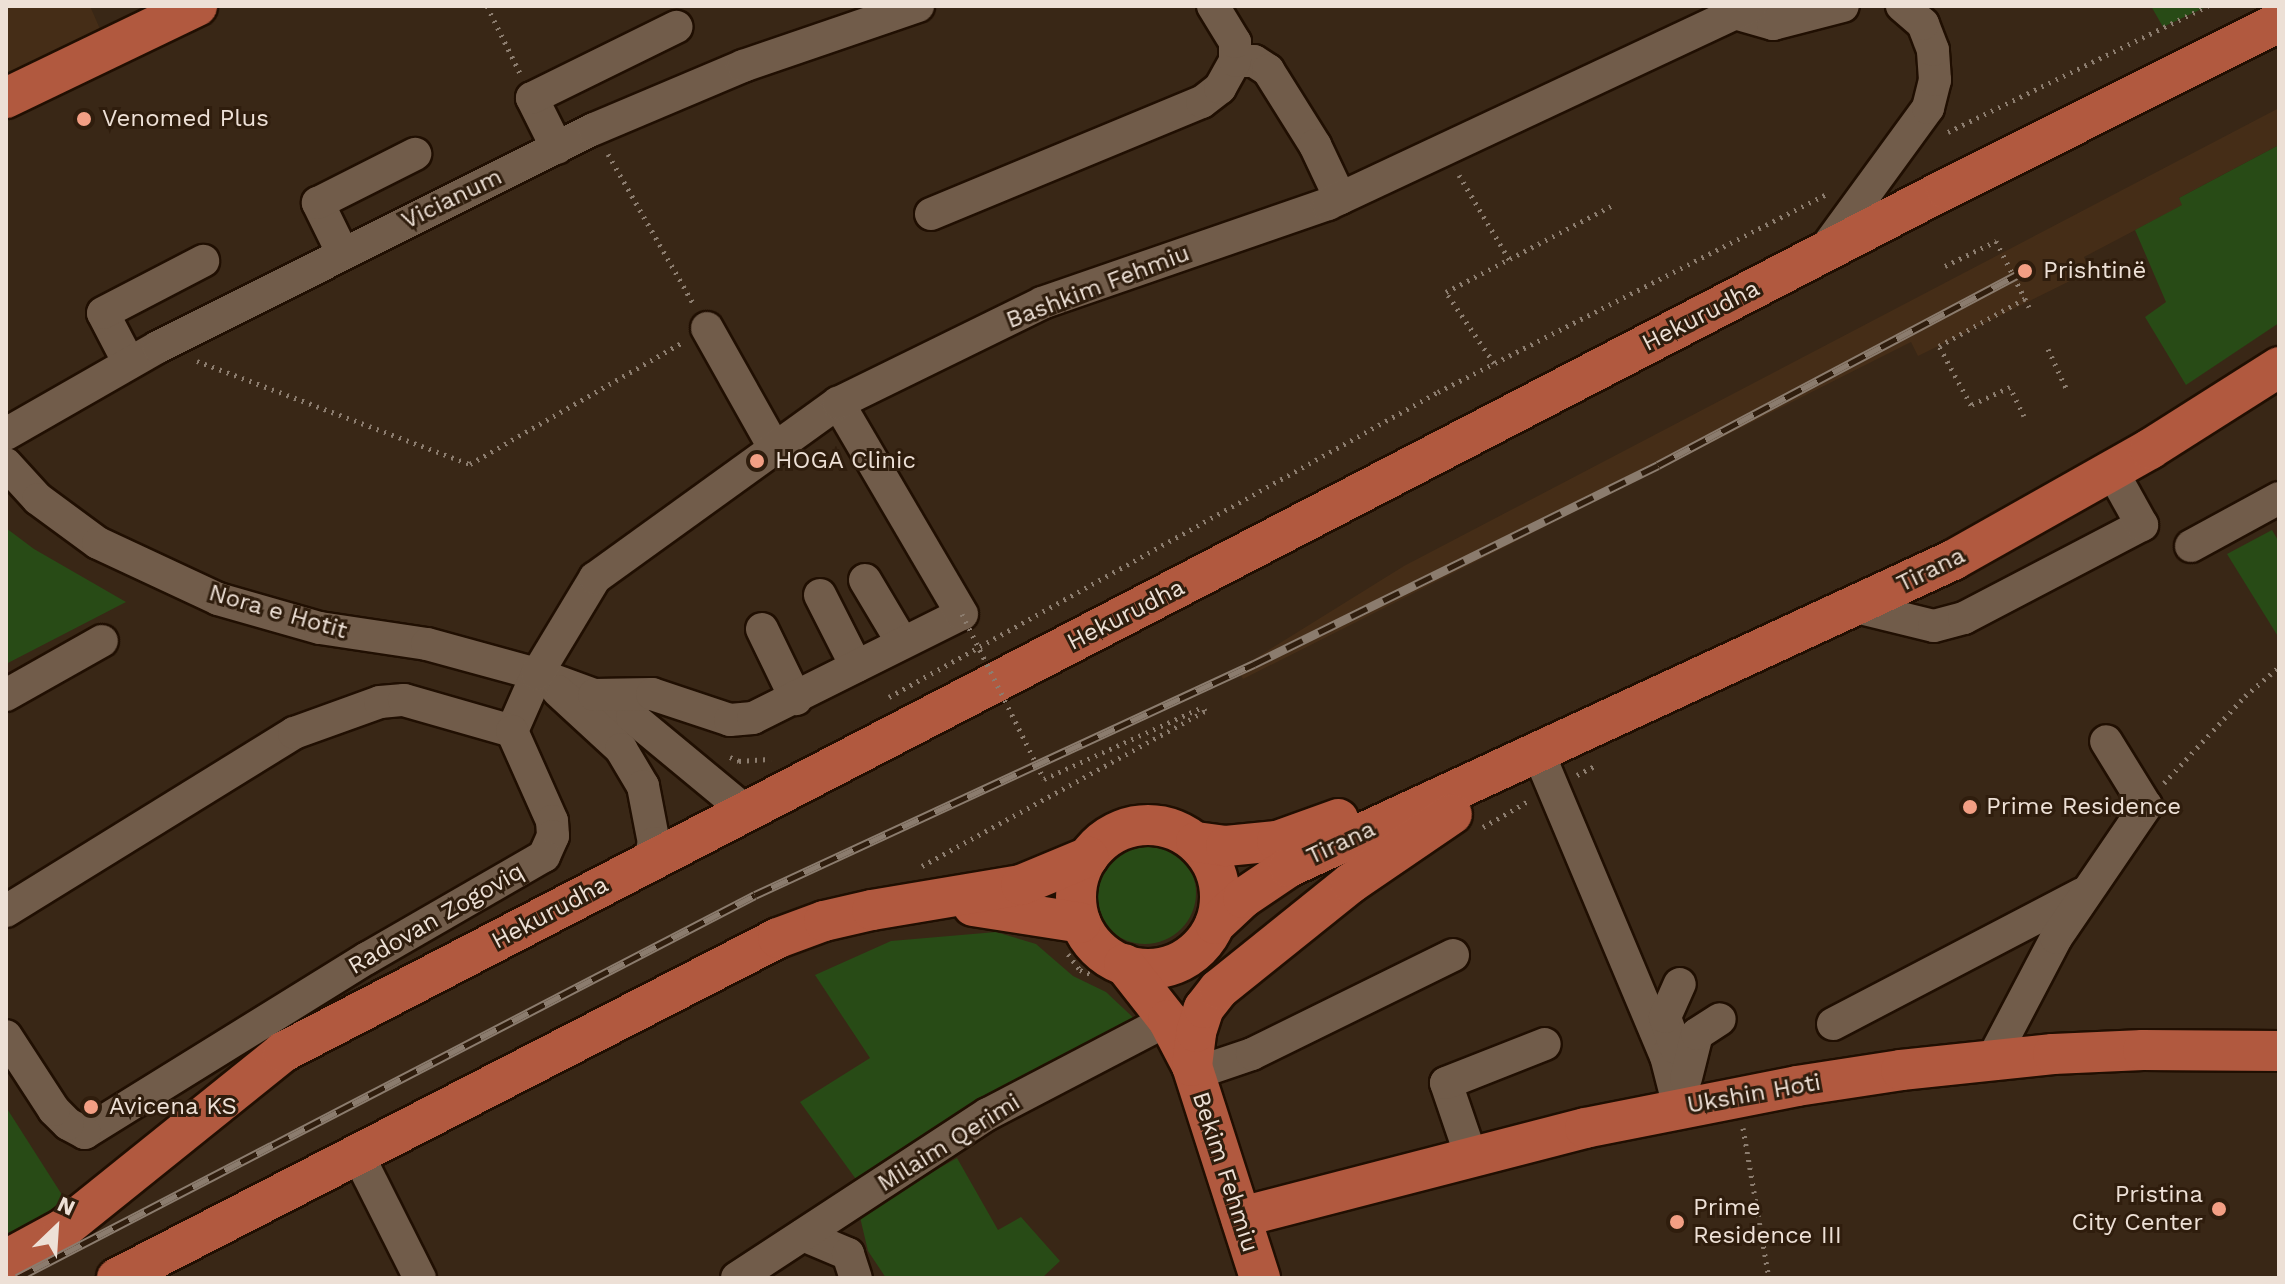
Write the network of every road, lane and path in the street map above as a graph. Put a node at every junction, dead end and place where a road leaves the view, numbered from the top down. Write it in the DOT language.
graph roads {
  1 [pos="197,6"];
  2 [pos="487,6"];
  3 [pos="918,6"];
  4 [pos="1213,6"];
  5 [pos="1843,6"];
  6 [pos="1902,6"];
  7 [pos="2208,6"];
  8 [pos="1743,10"];
  9 [pos="2279,22"];
  10 [pos="676,27"];
  11 [pos="1235,61"];
  12 [pos="9,87"];
  13 [pos="532,98"];
  14 [pos="594,129"];
  15 [pos="1934,139"];
  16 [pos="557,148"];
  17 [pos="1444,150"];
  18 [pos="415,154"];
  19 [pos="1841,187"];
  20 [pos="1340,198"];
  21 [pos="1611,206"];
  22 [pos="931,214"];
  23 [pos="342,252"];
  24 [pos="1822,253"];
  25 [pos="203,261"];
  26 [pos="1510,261"];
  27 [pos="1945,266"];
  28 [pos="2026,298"];
  29 [pos="2029,307"];
  30 [pos="707,328"];
  31 [pos="158,347"];
  32 [pos="2048,349"];
  33 [pos="129,363"];
  34 [pos="1494,363"];
  35 [pos="2279,367"];
  36 [pos="2068,392"];
  37 [pos="838,403"];
  38 [pos="2024,416"];
  39 [pos="6,434"];
  40 [pos="775,449"];
  41 [pos="6,464"];
  42 [pos="2112,471"];
  43 [pos="2279,498"];
  44 [pos="2191,546"];
  45 [pos="865,580"];
  46 [pos="820,595"];
  47 [pos="1856,607"];
  48 [pos="962,614"];
  49 [pos="762,629"];
  50 [pos="102,641"];
  51 [pos="902,642"];
  52 [pos="978,645"];
  53 [pos="856,666"];
  54 [pos="2279,667"];
  55 [pos="537,674"];
  56 [pos="6,695"];
  57 [pos="594,695"];
  58 [pos="796,699"];
  59 [pos="876,704"];
  60 [pos="512,731"];
  61 [pos="2106,741"];
  62 [pos="718,752"];
  63 [pos="778,757"];
  64 [pos="1609,758"];
  65 [pos="1549,759"];
  66 [pos="2146,806"];
  67 [pos="747,812"];
  68 [pos="1474,832"];
  69 [pos="1196,842"];
  70 [pos="1088,857"];
  71 [pos="649,861"];
  72 [pos="918,886"];
  73 [pos="2085,892"];
  74 [pos="6,911"];
  75 [pos="1209,934"];
  76 [pos="1074,937"];
  77 [pos="1453,955"];
  78 [pos="1114,972"];
  79 [pos="1680,984"];
  80 [pos="1720,1019"];
  81 [pos="1168,1020"];
  82 [pos="1833,1024"];
  83 [pos="6,1036"];
  84 [pos="1545,1044"];
  85 [pos="2279,1051"];
  86 [pos="1992,1060"];
  87 [pos="1192,1070"];
  88 [pos="1687,1096"];
  89 [pos="1741,1115"];
  90 [pos="357,1153"];
  91 [pos="1471,1156"];
  92 [pos="1241,1217"];
  93 [pos="803,1235"];
  94 [pos="6,1260"];
  95 [pos="117,1278"];
  96 [pos="420,1278"];
  97 [pos="737,1278"];
  98 [pos="856,1278"];
  99 [pos="1260,1278"];
  100 [pos="1769,1278"];
  1 -- 12 [label="main road"];
  2 -- 13 [label="path"];
  3 -- 14 [label="street, Vicianum"];
  4 -- 11 [label="street"];
  5 -- 8 [label="street"];
  6 -- 24 [label="street"];
  7 -- 15 [label="path"];
  8 -- 17 [label="street, Bashkim Fehmiu"];
  9 -- 24 [label="main road, Hekurudha"];
  10 -- 13 [label="street"];
  11 -- 20 [label="street"];
  11 -- 22 [label="street"];
  13 -- 16 [label="street"];
  14 -- 16 [label="street, Vicianum"];
  14 -- 30 [label="path"];
  16 -- 23 [label="street, Vicianum"];
  17 -- 20 [label="street, Bashkim Fehmiu"];
  17 -- 26 [label="path"];
  18 -- 23 [label="street"];
  19 -- 34 [label="path"];
  20 -- 37 [label="street, Bashkim Fehmiu"];
  21 -- 26 [label="path"];
  23 -- 31 [label="street, Vicianum"];
  24 -- 67 [label="main road, Hekurudha"];
  25 -- 33 [label="street"];
  26 -- 34 [label="path"];
  27 -- 28 [label="path"];
  28 -- 29 [label="path"];
  28 -- 38 [label="path"];
  30 -- 31 [label="path"];
  30 -- 40 [label="street"];
  31 -- 33 [label="street, Vicianum"];
  32 -- 36 [label="path"];
  33 -- 39 [label="street, Vicianum"];
  34 -- 52 [label="path"];
  35 -- 42 [label="main road, Tirana"];
  37 -- 40 [label="street, Bashkim Fehmiu"];
  37 -- 48 [label="street"];
  40 -- 55 [label="street, Bashkim Fehmiu"];
  41 -- 55 [label="street, Nora e Hotit"];
  42 -- 47 [label="main road, Tirana"];
  42 -- 47 [label="street"];
  43 -- 44 [label="street"];
  45 -- 51 [label="street"];
  46 -- 53 [label="street"];
  47 -- 65 [label="main road, Tirana"];
  48 -- 51 [label="street"];
  48 -- 52 [label="path, bridge"];
  49 -- 58 [label="street"];
  50 -- 56 [label="street"];
  51 -- 53 [label="street"];
  52 -- 59 [label="path"];
  52 -- 72 [label="path, bridge"];
  53 -- 58 [label="street"];
  54 -- 66 [label="path"];
  55 -- 57 [label="street, Nora e Hotit"];
  55 -- 60 [label="street, Bashkim Fehmiu"];
  55 -- 71 [label="street, Nora e Hotit"];
  57 -- 58 [label="street"];
  57 -- 67 [label="street, Nora e Hotit"];
  60 -- 74 [label="street"];
  60 -- 83 [label="street, Radovan Zogoviq"];
  61 -- 66 [label="street"];
  62 -- 63 [label="path"];
  64 -- 65 [label="path"];
  65 -- 68 [label="path"];
  65 -- 69 [label="main road, Tirana"];
  65 -- 75 [label="main road, Tirana"];
  65 -- 87 [label="main road"];
  65 -- 88 [label="street"];
  66 -- 73 [label="street"];
  67 -- 71 [label="main road, Hekurudha"];
  69 -- 70 [label="main road"];
  69 -- 75 [label="main road"];
  70 -- 72 [label="main road"];
  70 -- 76 [label="main road"];
  71 -- 94 [label="main road, Hekurudha"];
  72 -- 76 [label="main road"];
  72 -- 90 [label="main road"];
  73 -- 82 [label="street"];
  73 -- 86 [label="street"];
  75 -- 78 [label="main road"];
  75 -- 87 [label="main road, Bekim Fehmiu"];
  76 -- 78 [label="main road"];
  76 -- 78 [label="path"];
  77 -- 87 [label="street"];
  78 -- 81 [label="main road, Bekim Fehmiu"];
  79 -- 88 [label="street"];
  80 -- 88 [label="street"];
  81 -- 87 [label="main road, Bekim Fehmiu"];
  81 -- 93 [label="street, Milaim Qerimi"];
  84 -- 91 [label="street"];
  85 -- 86 [label="main road, Ukshin Hoti"];
  86 -- 88 [label="main road, Ukshin Hoti"];
  87 -- 92 [label="main road, Bekim Fehmiu"];
  88 -- 91 [label="main road, Ukshin Hoti"];
  89 -- 100 [label="path"];
  90 -- 95 [label="main road"];
  90 -- 96 [label="street"];
  91 -- 92 [label="main road, Ukshin Hoti"];
  92 -- 99 [label="main road, Bekim Fehmiu"];
  93 -- 97 [label="street, Milaim Qerimi"];
  93 -- 98 [label="street"];
}
